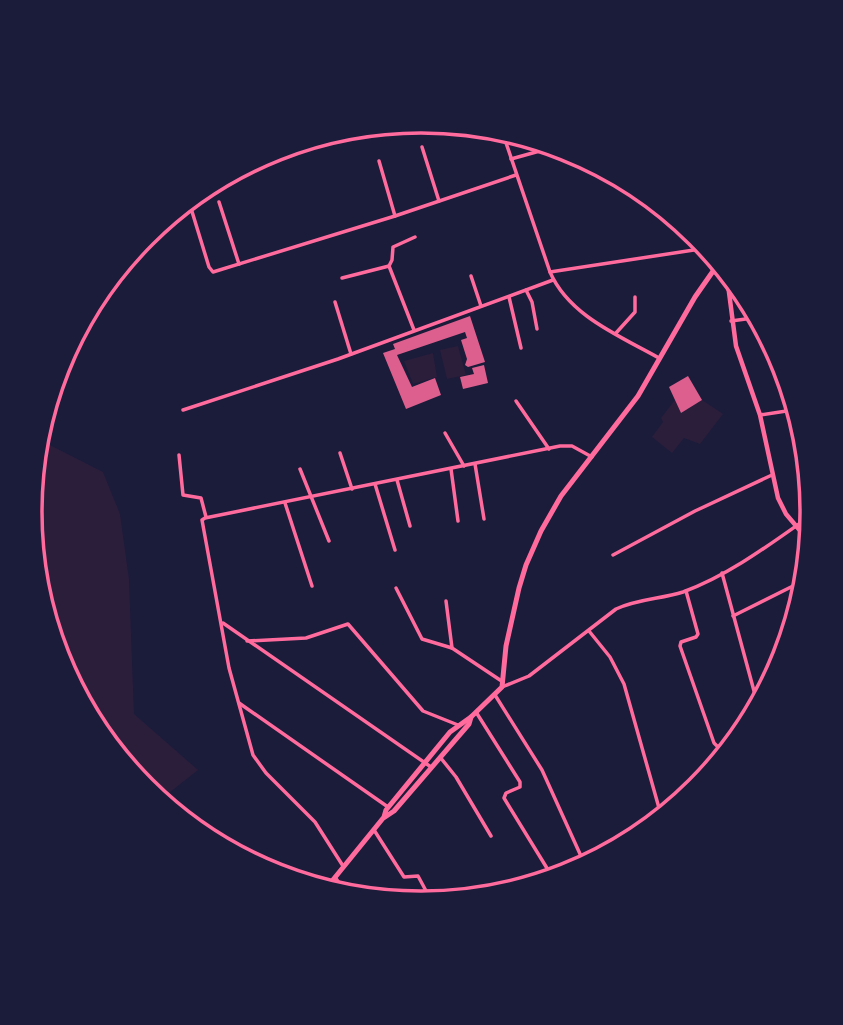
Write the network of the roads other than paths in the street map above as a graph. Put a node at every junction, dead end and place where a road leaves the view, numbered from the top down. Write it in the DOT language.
graph roads {
  1 [pos="506,142"];
  2 [pos="422,146"];
  3 [pos="538,151"];
  4 [pos="511,159"];
  5 [pos="379,161"];
  6 [pos="516,175"];
  7 [pos="439,201"];
  8 [pos="219,202"];
  9 [pos="192,210"];
  10 [pos="395,216"];
  11 [pos="415,237"];
  12 [pos="695,250"];
  13 [pos="239,264"];
  14 [pos="389,265"];
  15 [pos="714,270"];
  16 [pos="550,272"];
  17 [pos="471,276"];
  18 [pos="342,278"];
  19 [pos="553,280"];
  20 [pos="728,289"];
  21 [pos="526,290"];
  22 [pos="509,297"];
  23 [pos="635,297"];
  24 [pos="335,302"];
  25 [pos="481,306"];
  26 [pos="747,318"];
  27 [pos="732,321"];
  28 [pos="537,329"];
  29 [pos="414,330"];
  30 [pos="616,334"];
  31 [pos="521,348"];
  32 [pos="351,354"];
  33 [pos="660,359"];
  34 [pos="516,401"];
  35 [pos="183,410"];
  36 [pos="787,411"];
  37 [pos="760,415"];
  38 [pos="445,433"];
  39 [pos="550,449"];
  40 [pos="340,453"];
  41 [pos="179,455"];
  42 [pos="592,457"];
  43 [pos="475,464"];
  44 [pos="464,466"];
  45 [pos="300,469"];
  46 [pos="451,469"];
  47 [pos="772,475"];
  48 [pos="397,480"];
  49 [pos="375,484"];
  50 [pos="352,489"];
  51 [pos="312,497"];
  52 [pos="285,503"];
  53 [pos="206,517"];
  54 [pos="484,519"];
  55 [pos="458,521"];
  56 [pos="801,523"];
  57 [pos="410,526"];
  58 [pos="796,526"];
  59 [pos="800,531"];
  60 [pos="329,541"];
  61 [pos="395,550"];
  62 [pos="612,555"];
  63 [pos="722,573"];
  64 [pos="794,585"];
  65 [pos="312,586"];
  66 [pos="396,588"];
  67 [pos="686,591"];
  68 [pos="446,601"];
  69 [pos="733,616"];
  70 [pos="221,622"];
  71 [pos="589,631"];
  72 [pos="247,641"];
  73 [pos="452,648"];
  74 [pos="502,684"];
  75 [pos="755,694"];
  76 [pos="495,695"];
  77 [pos="237,702"];
  78 [pos="473,714"];
  79 [pos="458,724"];
  80 [pos="721,746"];
  81 [pos="440,757"];
  82 [pos="428,765"];
  83 [pos="391,809"];
  84 [pos="659,809"];
  85 [pos="374,830"];
  86 [pos="491,836"];
  87 [pos="581,857"];
  88 [pos="344,867"];
  89 [pos="548,870"];
  90 [pos="335,877"];
  91 [pos="332,881"];
  92 [pos="339,883"];
  93 [pos="427,892"];
  1 -- 4 [label="street"];
  2 -- 7 [label="street"];
  3 -- 4 [label="street"];
  4 -- 6 [label="street"];
  5 -- 10 [label="street"];
  6 -- 7 [label="street"];
  6 -- 16 [label="street"];
  7 -- 10 [label="street"];
  8 -- 13 [label="street"];
  9 -- 13 [label="street"];
  10 -- 13 [label="street"];
  11 -- 14 [label="street"];
  12 -- 16 [label="street"];
  14 -- 18 [label="street"];
  14 -- 29 [label="street"];
  15 -- 33 [label="main road"];
  16 -- 19 [label="street"];
  17 -- 25 [label="street"];
  19 -- 21 [label="street"];
  19 -- 30 [label="street"];
  20 -- 27 [label="street"];
  21 -- 22 [label="street"];
  21 -- 28 [label="street"];
  22 -- 25 [label="street"];
  22 -- 31 [label="street"];
  23 -- 30 [label="street"];
  24 -- 32 [label="street"];
  25 -- 29 [label="street"];
  26 -- 27 [label="street"];
  27 -- 37 [label="street"];
  29 -- 32 [label="street"];
  30 -- 33 [label="street"];
  32 -- 35 [label="street"];
  33 -- 42 [label="main road"];
  34 -- 39 [label="street"];
  36 -- 37 [label="street"];
  37 -- 47 [label="street"];
  38 -- 44 [label="street"];
  39 -- 42 [label="street"];
  39 -- 43 [label="street"];
  40 -- 50 [label="street"];
  41 -- 53 [label="street"];
  42 -- 74 [label="main road"];
  43 -- 44 [label="street"];
  43 -- 54 [label="street"];
  44 -- 46 [label="street"];
  45 -- 51 [label="street"];
  46 -- 48 [label="street"];
  46 -- 55 [label="street"];
  47 -- 58 [label="street"];
  47 -- 62 [label="street"];
  48 -- 49 [label="street"];
  48 -- 57 [label="street"];
  49 -- 50 [label="street"];
  49 -- 61 [label="street"];
  50 -- 51 [label="street"];
  51 -- 52 [label="street"];
  51 -- 60 [label="street"];
  52 -- 53 [label="street"];
  52 -- 65 [label="street"];
  53 -- 70 [label="street"];
  56 -- 58 [label="street"];
  58 -- 59 [label="street"];
  58 -- 63 [label="street"];
  63 -- 67 [label="street"];
  63 -- 69 [label="street"];
  64 -- 69 [label="street"];
  66 -- 73 [label="street"];
  67 -- 71 [label="street"];
  67 -- 80 [label="street"];
  68 -- 73 [label="street"];
  69 -- 75 [label="street"];
  70 -- 72 [label="street"];
  70 -- 77 [label="street"];
  71 -- 74 [label="street"];
  71 -- 84 [label="street"];
  72 -- 79 [label="street"];
  72 -- 82 [label="street"];
  73 -- 74 [label="street"];
  74 -- 76 [label="main road"];
  76 -- 78 [label="main road"];
  76 -- 87 [label="street"];
  77 -- 83 [label="street"];
  77 -- 88 [label="street"];
  78 -- 79 [label="main road"];
  78 -- 81 [label="main road"];
  78 -- 89 [label="street"];
  79 -- 82 [label="main road"];
  81 -- 82 [label="main road"];
  81 -- 86 [label="street"];
  82 -- 83 [label="main road"];
  83 -- 85 [label="main road"];
  85 -- 88 [label="main road"];
  85 -- 93 [label="street"];
  88 -- 90 [label="main road"];
  90 -- 91 [label="main road"];
  90 -- 92 [label="street"];
}
